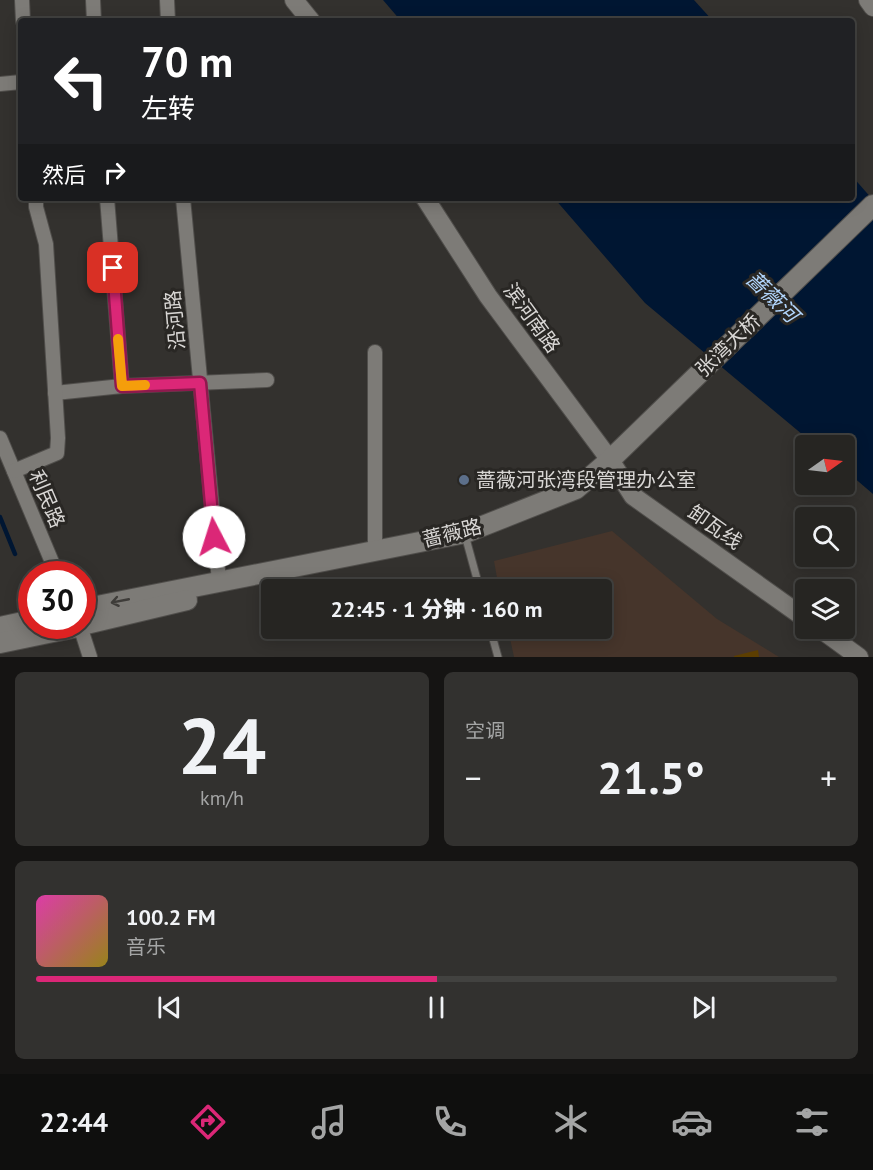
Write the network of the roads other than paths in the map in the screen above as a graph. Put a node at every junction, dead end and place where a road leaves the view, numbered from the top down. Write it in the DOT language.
graph roads {
  1 [pos="22,0"];
  2 [pos="93,0"];
  3 [pos="167,0"];
  4 [pos="294,0"];
  5 [pos="868,0"];
  6 [pos="873,7"];
  7 [pos="23,18"];
  8 [pos="94,18"];
  9 [pos="168,18"];
  10 [pos="309,18"];
  11 [pos="18,82"];
  12 [pos="0,84"];
  13 [pos="36,201"];
  14 [pos="107,201"];
  15 [pos="183,201"];
  16 [pos="427,201"];
  17 [pos="873,204"];
  18 [pos="375,352"];
  19 [pos="267,380"];
  20 [pos="200,383"];
  21 [pos="122,386"];
  22 [pos="55,393"];
  23 [pos="0,438"];
  24 [pos="610,460"];
  25 [pos="14,471"];
  26 [pos="465,533"];
  27 [pos="375,550"];
  28 [pos="52,561"];
  29 [pos="280,569"];
  30 [pos="477,579"];
  31 [pos="219,581"];
  32 [pos="96,606"];
  33 [pos="795,611"];
  34 [pos="96,622"];
  35 [pos="18,623"];
  36 [pos="0,627"];
  37 [pos="22,639"];
  38 [pos="85,639"];
  39 [pos="493,639"];
  40 [pos="835,639"];
  41 [pos="0,644"];
  42 [pos="90,657"];
  43 [pos="498,657"];
  44 [pos="860,657"];
  1 -- 7 [label="street"];
  2 -- 8 [label="street"];
  3 -- 9 [label="street"];
  4 -- 10 [label="street"];
  5 -- 6 [label="street"];
  11 -- 12 [label="street"];
  13 -- 22 [label="street"];
  14 -- 21 [label="street"];
  15 -- 20 [label="street, 沿河路"];
  16 -- 24 [label="street, 滨河南路"];
  17 -- 24 [label="main road, 张湾大桥"];
  18 -- 27 [label="street"];
  19 -- 20 [label="street"];
  20 -- 21 [label="street"];
  20 -- 31 [label="street, 沿河路"];
  21 -- 22 [label="street"];
  22 -- 25 [label="street"];
  23 -- 25 [label="street, 利民路"];
  24 -- 26 [label="main road, 蔷薇路"];
  24 -- 33 [label="street, 卸瓦线"];
  25 -- 28 [label="street, 利民路"];
  26 -- 27 [label="main road, 蔷薇路"];
  26 -- 30 [label="lane"];
  27 -- 29 [label="main road, 蔷薇路"];
  29 -- 31 [label="main road, 蔷薇路"];
  29 -- 34 [label="main road, 蔷薇路"];
  31 -- 32 [label="main road, 蔷薇路, one-way"];
  35 -- 36 [label="main road"];
  37 -- 41 [label="main road, 蔷薇路"];
  38 -- 42 [label="street"];
  39 -- 43 [label="lane"];
  40 -- 44 [label="street"];
}
